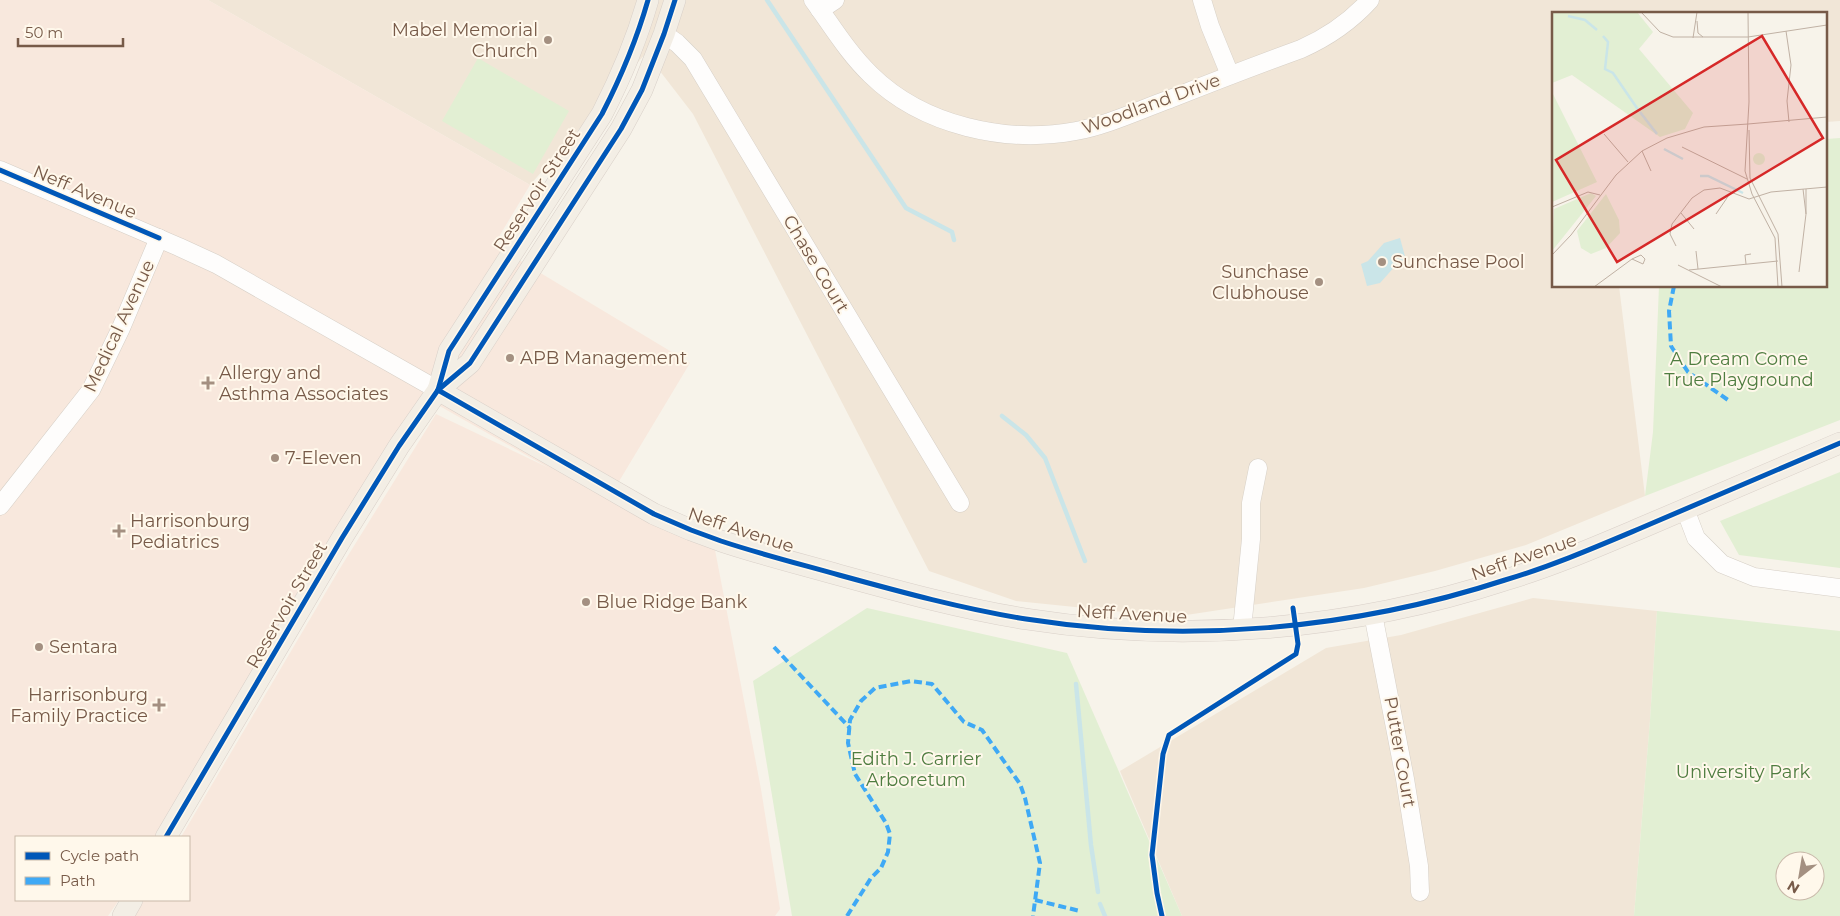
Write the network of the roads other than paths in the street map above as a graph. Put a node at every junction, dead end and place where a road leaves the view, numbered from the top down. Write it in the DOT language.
graph roads {
  1 [pos="648,0"];
  2 [pos="675,0"];
  3 [pos="835,0"];
  4 [pos="1202,0"];
  5 [pos="1370,0"];
  6 [pos="817,5"];
  7 [pos="664,34"];
  8 [pos="1230,75"];
  9 [pos="0,170"];
  10 [pos="159,238"];
  11 [pos="438,390"];
  12 [pos="1840,443"];
  13 [pos="1258,468"];
  14 [pos="960,503"];
  15 [pos="0,506"];
  16 [pos="1685,509"];
  17 [pos="1840,588"];
  18 [pos="1373,614"];
  19 [pos="1242,629"];
  20 [pos="167,836"];
  21 [pos="1420,892"];
  22 [pos="131,901"];
  23 [pos="123,916"];
  1 -- 11 [label="main road, Reservoir Street"];
  2 -- 7 [label="main road, Reservoir Street"];
  3 -- 6 [label="street"];
  4 -- 8 [label="street"];
  5 -- 8 [label="street, Woodland Drive"];
  6 -- 8 [label="street, Woodland Drive"];
  7 -- 11 [label="main road, Reservoir Street"];
  7 -- 14 [label="street, Chase Court"];
  9 -- 10 [label="street, Neff Avenue"];
  10 -- 11 [label="street, Neff Avenue"];
  10 -- 15 [label="street, Medical Avenue"];
  11 -- 19 [label="main road, Neff Avenue"];
  11 -- 20 [label="main road, Reservoir Street"];
  12 -- 16 [label="main road, Neff Avenue"];
  13 -- 19 [label="street"];
  16 -- 17 [label="street"];
  16 -- 18 [label="main road, Neff Avenue"];
  18 -- 19 [label="main road, Neff Avenue"];
  18 -- 21 [label="street, Putter Court"];
  22 -- 23 [label="main road"];
}
